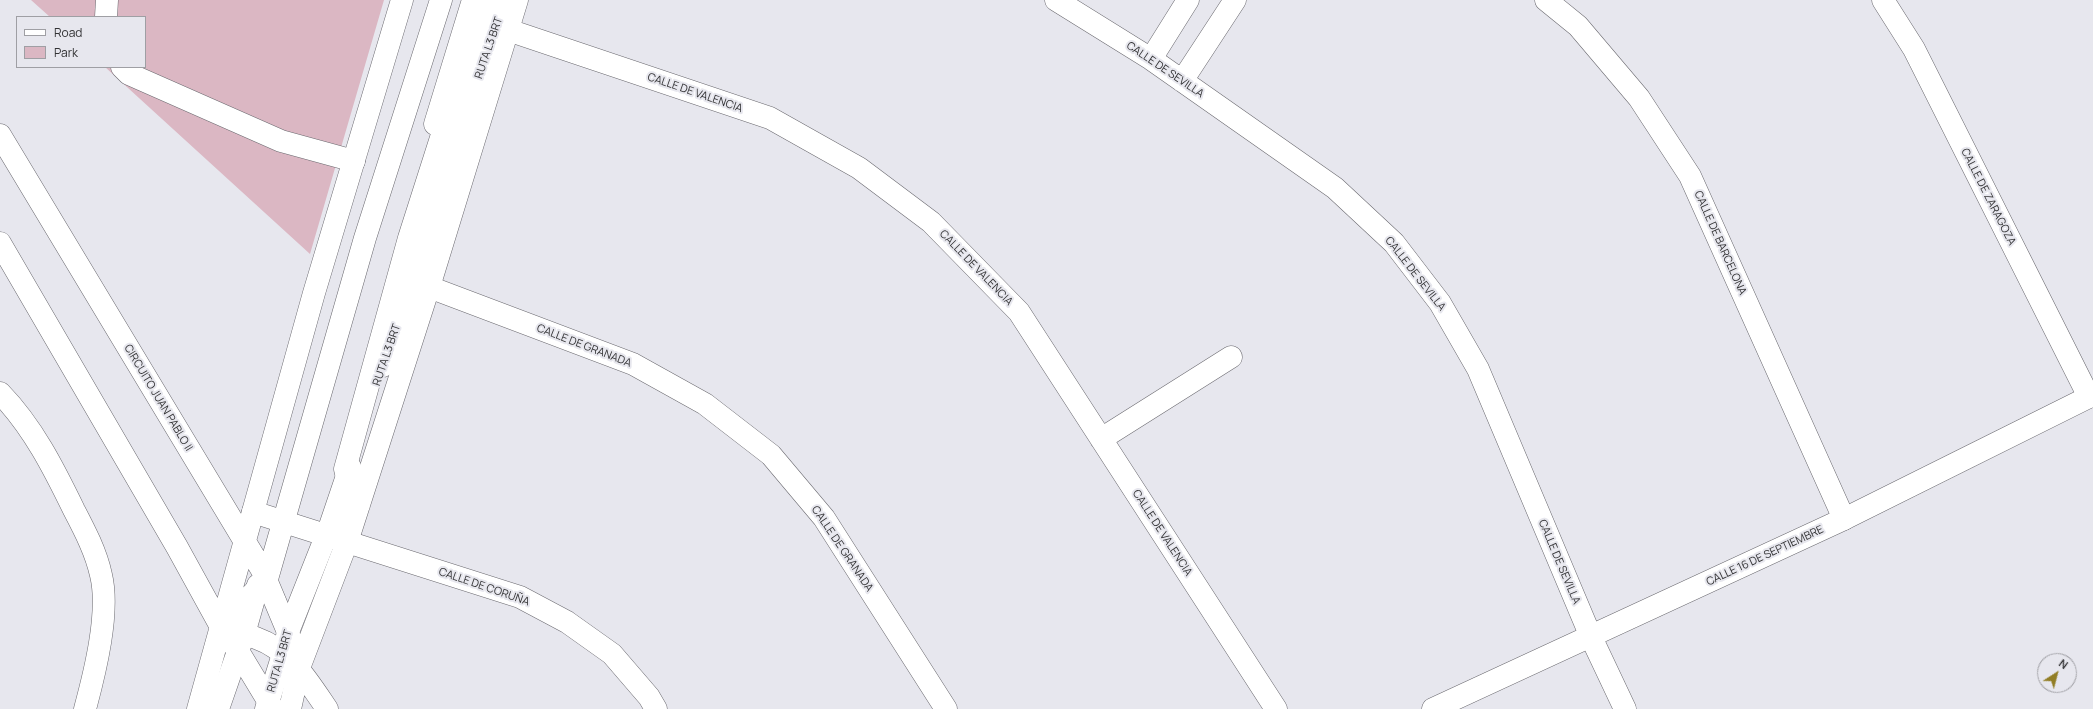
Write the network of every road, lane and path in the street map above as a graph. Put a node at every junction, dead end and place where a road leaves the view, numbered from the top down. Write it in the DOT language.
graph roads {
  1 [pos="107,0"];
  2 [pos="402,0"];
  3 [pos="430,0"];
  4 [pos="442,0"];
  5 [pos="452,0"];
  6 [pos="473,0"];
  7 [pos="485,0"];
  8 [pos="505,0"];
  9 [pos="517,0"];
  10 [pos="1056,0"];
  11 [pos="1188,0"];
  12 [pos="1235,0"];
  13 [pos="1546,0"];
  14 [pos="1883,0"];
  15 [pos="106,16"];
  16 [pos="508,30"];
  17 [pos="448,48"];
  18 [pos="1150,59"];
  19 [pos="123,68"];
  20 [pos="1182,80"];
  21 [pos="0,135"];
  22 [pos="354,161"];
  23 [pos="0,243"];
  24 [pos="415,247"];
  25 [pos="429,287"];
  26 [pos="1231,357"];
  27 [pos="0,394"];
  28 [pos="2091,396"];
  29 [pos="1101,439"];
  30 [pos="346,477"];
  31 [pos="359,505"];
  32 [pos="253,512"];
  33 [pos="1844,519"];
  34 [pos="284,522"];
  35 [pos="321,534"];
  36 [pos="245,542"];
  37 [pos="348,542"];
  38 [pos="264,583"];
  39 [pos="221,627"];
  40 [pos="288,632"];
  41 [pos="1591,637"];
  42 [pos="241,643"];
  43 [pos="283,654"];
  44 [pos="299,668"];
  45 [pos="269,706"];
  46 [pos="85,709"];
  47 [pos="198,709"];
  48 [pos="218,709"];
  49 [pos="290,709"];
  50 [pos="327,709"];
  51 [pos="656,709"];
  52 [pos="946,709"];
  53 [pos="1276,709"];
  54 [pos="1433,709"];
  55 [pos="1625,709"];
  1 -- 15 [label="main road"];
  2 -- 22 [label="main road"];
  3 -- 34 [label="main road"];
  4 -- 17 [label="main road"];
  5 -- 17 [label="main road"];
  6 -- 17 [label="main road"];
  7 -- 17 [label="main road"];
  8 -- 24 [label="main road, RUTA L3 BRT"];
  9 -- 16 [label="main road"];
  10 -- 18 [label="main road, CALLE DE SEVILLA"];
  11 -- 18 [label="main road"];
  12 -- 20 [label="main road"];
  13 -- 33 [label="main road, CALLE DE BARCELONA"];
  14 -- 28 [label="main road, CALLE DE ZARAGOZA"];
  16 -- 25 [label="main road"];
  16 -- 29 [label="main road, CALLE DE VALENCIA"];
  17 -- 24 [label="main road"];
  17 -- 34 [label="main road"];
  17 -- 35 [label="main road"];
  18 -- 20 [label="main road, CALLE DE SEVILLA"];
  19 -- 22 [label="main road"];
  20 -- 41 [label="main road, CALLE DE SEVILLA"];
  21 -- 36 [label="main road, CIRCUITO JUAN PABLO II"];
  22 -- 32 [label="main road"];
  23 -- 39 [label="main road"];
  24 -- 25 [label="main road"];
  24 -- 30 [label="main road, RUTA L3 BRT"];
  25 -- 31 [label="main road"];
  25 -- 52 [label="main road, CALLE DE GRANADA"];
  26 -- 29 [label="main road"];
  27 -- 46 [label="main road"];
  28 -- 33 [label="main road, CALLE 16 DE SEPTIEMBRE"];
  29 -- 53 [label="main road, CALLE DE VALENCIA"];
  30 -- 31 [label="main road"];
  30 -- 35 [label="main road, RUTA L3 BRT"];
  31 -- 37 [label="main road"];
  32 -- 34 [label="main road, CALLE DE CORUÑA"];
  32 -- 36 [label="main road"];
  33 -- 41 [label="main road, CALLE 16 DE SEPTIEMBRE"];
  34 -- 35 [label="main road, CALLE DE CORUÑA"];
  34 -- 38 [label="main road"];
  35 -- 37 [label="main road, CALLE DE CORUÑA"];
  35 -- 40 [label="main road, RUTA L3 BRT"];
  36 -- 38 [label="main road, CIRCUITO JUAN PABLO II"];
  36 -- 39 [label="main road"];
  37 -- 44 [label="main road"];
  37 -- 51 [label="main road, CALLE DE CORUÑA"];
  38 -- 39 [label="main road"];
  38 -- 40 [label="main road, CIRCUITO JUAN PABLO II"];
  38 -- 42 [label="main road"];
  39 -- 42 [label="main road, CIRCUITO JUAN PABLO II"];
  39 -- 47 [label="main road"];
  40 -- 43 [label="main road, RUTA L3 BRT"];
  40 -- 44 [label="main road, CIRCUITO JUAN PABLO II"];
  41 -- 54 [label="main road, CALLE 16 DE SEPTIEMBRE"];
  41 -- 55 [label="main road, CALLE DE SEVILLA"];
  42 -- 43 [label="main road, CIRCUITO JUAN PABLO II"];
  42 -- 45 [label="main road"];
  42 -- 48 [label="main road"];
  43 -- 44 [label="main road, CIRCUITO JUAN PABLO II"];
  43 -- 45 [label="main road, RUTA L3 BRT"];
  44 -- 49 [label="main road"];
  44 -- 50 [label="main road, CIRCUITO JUAN PABLO II"];
}
